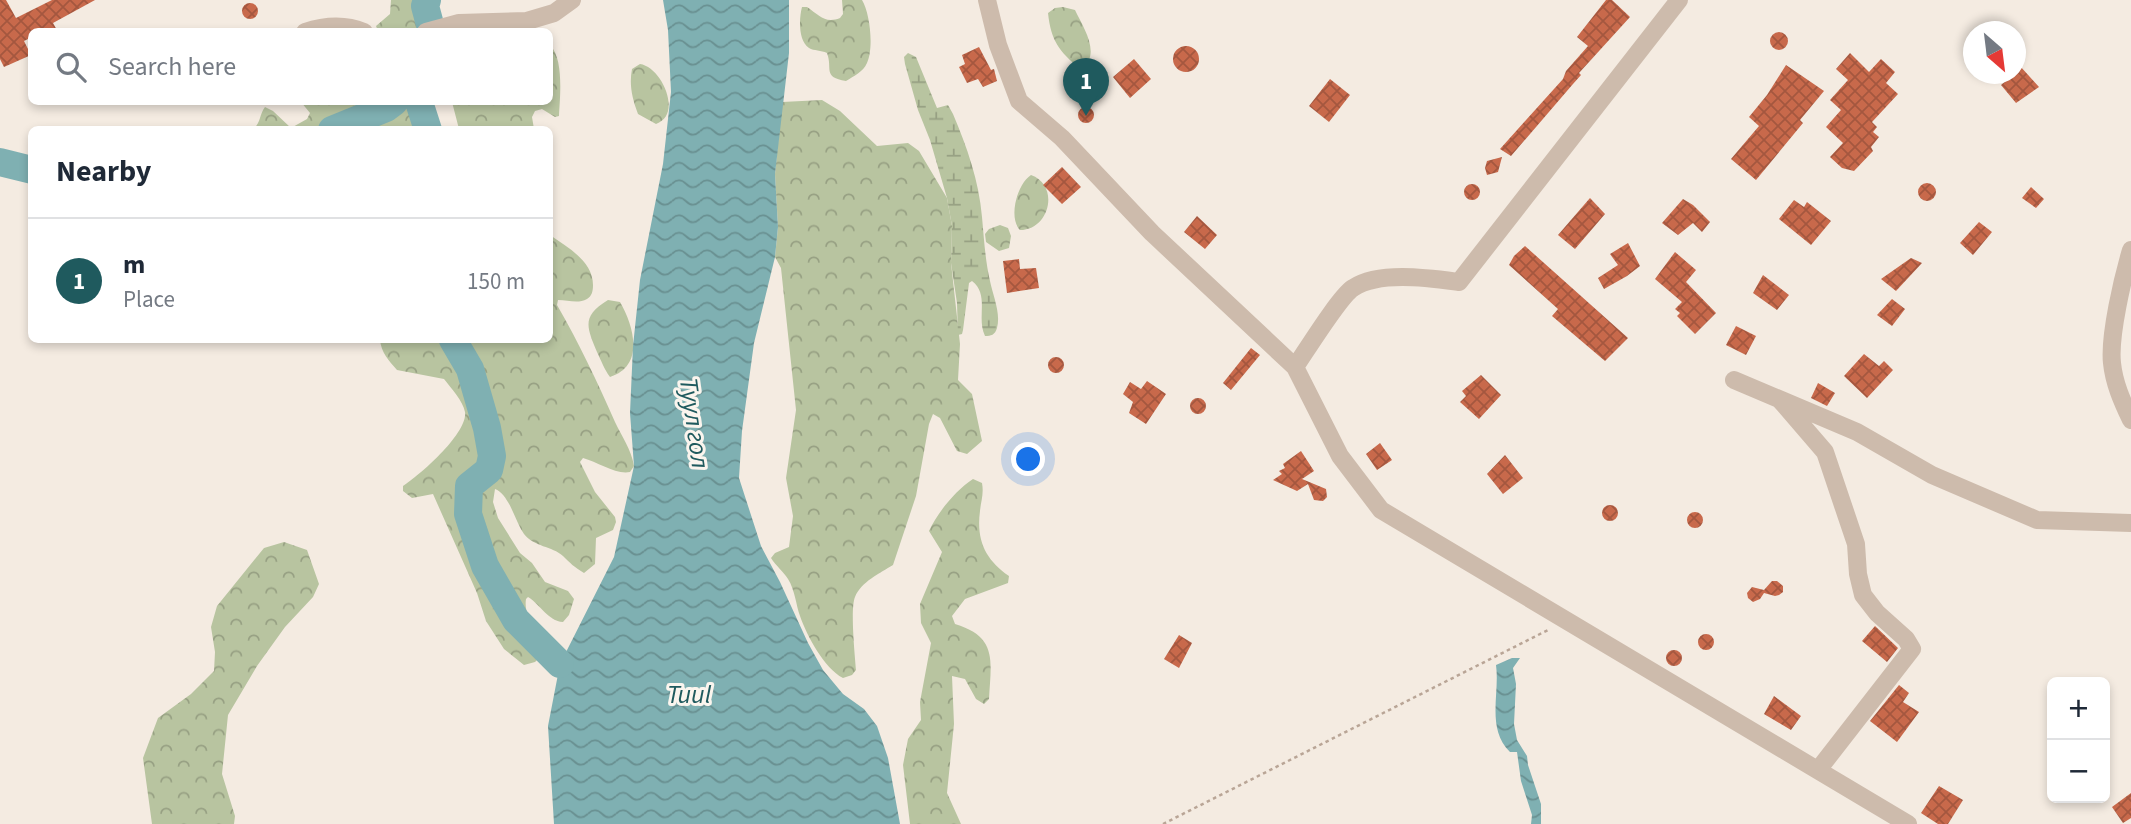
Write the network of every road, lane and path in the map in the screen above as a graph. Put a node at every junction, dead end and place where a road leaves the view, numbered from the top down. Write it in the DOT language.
graph roads {
  1 [pos="572,0"];
  2 [pos="987,0"];
  3 [pos="1679,0"];
  4 [pos="316,28"];
  5 [pos="355,28"];
  6 [pos="441,28"];
  7 [pos="2131,250"];
  8 [pos="1295,367"];
  9 [pos="1734,380"];
  10 [pos="1781,401"];
  11 [pos="2131,420"];
  12 [pos="2131,523"];
  13 [pos="1566,620"];
  14 [pos="1818,770"];
  15 [pos="1163,824"];
  16 [pos="1908,824"];
  1 -- 6 [label="street"];
  2 -- 8 [label="street"];
  3 -- 8 [label="street"];
  4 -- 5 [label="street"];
  7 -- 11 [label="street"];
  8 -- 13 [label="street"];
  9 -- 10 [label="street"];
  10 -- 12 [label="street"];
  10 -- 14 [label="street"];
  13 -- 14 [label="street"];
  13 -- 15 [label="path"];
  14 -- 16 [label="street"];
}
